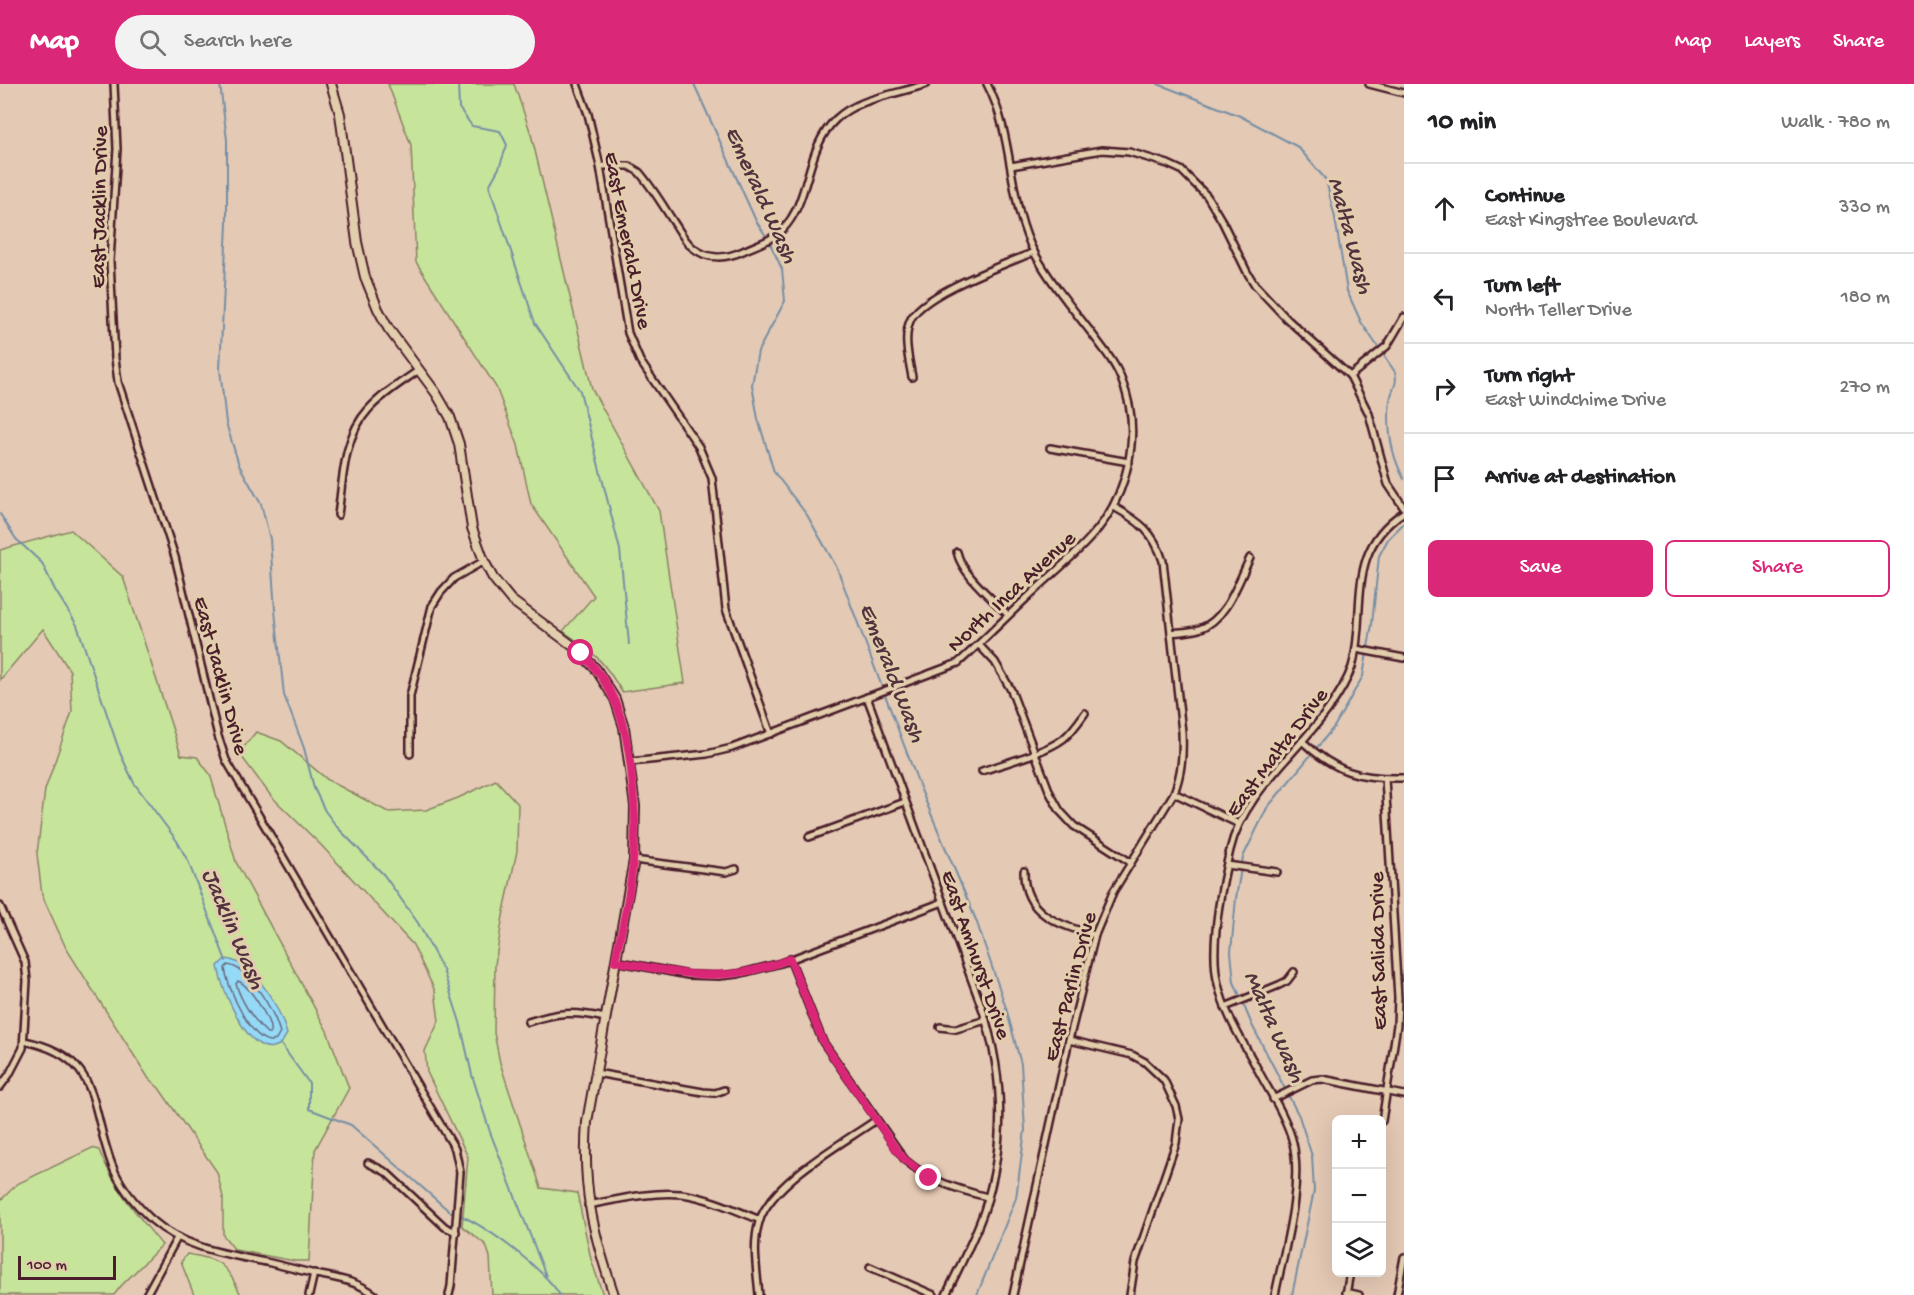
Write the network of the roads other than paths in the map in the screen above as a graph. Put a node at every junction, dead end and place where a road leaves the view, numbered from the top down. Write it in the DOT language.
graph roads {
  1 [pos="114,84"];
  2 [pos="331,84"];
  3 [pos="577,84"];
  4 [pos="926,84"];
  5 [pos="987,84"];
  6 [pos="1369,84"];
  7 [pos="1404,93"];
  8 [pos="600,166"];
  9 [pos="1011,166"];
  10 [pos="1034,252"];
  11 [pos="1404,317"];
  12 [pos="419,370"];
  13 [pos="1350,376"];
  14 [pos="912,377"];
  15 [pos="1050,448"];
  16 [pos="1129,462"];
  17 [pos="1114,507"];
  18 [pos="1404,510"];
  19 [pos="338,515"];
  20 [pos="957,552"];
  21 [pos="1250,558"];
  22 [pos="484,561"];
  23 [pos="1008,615"];
  24 [pos="1171,633"];
  25 [pos="979,645"];
  26 [pos="1356,649"];
  27 [pos="1404,658"];
  28 [pos="867,697"];
  29 [pos="1085,713"];
  30 [pos="771,734"];
  31 [pos="1302,741"];
  32 [pos="1035,752"];
  33 [pos="411,754"];
  34 [pos="630,762"];
  35 [pos="982,771"];
  36 [pos="1386,778"];
  37 [pos="1404,778"];
  38 [pos="1174,793"];
  39 [pos="905,802"];
  40 [pos="1239,824"];
  41 [pos="810,837"];
  42 [pos="634,860"];
  43 [pos="1130,862"];
  44 [pos="1227,865"];
  45 [pos="736,869"];
  46 [pos="1024,871"];
  47 [pos="1276,872"];
  48 [pos="943,902"];
  49 [pos="0,906"];
  50 [pos="1095,935"];
  51 [pos="790,959"];
  52 [pos="615,961"];
  53 [pos="1294,972"];
  54 [pos="1225,1007"];
  55 [pos="605,1018"];
  56 [pos="986,1020"];
  57 [pos="528,1022"];
  58 [pos="940,1028"];
  59 [pos="1069,1040"];
  60 [pos="24,1041"];
  61 [pos="596,1074"];
  62 [pos="0,1087"];
  63 [pos="724,1090"];
  64 [pos="1388,1091"];
  65 [pos="1404,1095"];
  66 [pos="1273,1099"];
  67 [pos="1383,1115"];
  68 [pos="876,1120"];
  69 [pos="368,1163"];
  70 [pos="987,1197"];
  71 [pos="588,1205"];
  72 [pos="760,1220"];
  73 [pos="456,1232"];
  74 [pos="177,1238"];
  75 [pos="1404,1257"];
  76 [pos="870,1267"];
  77 [pos="314,1273"];
  78 [pos="1349,1277"];
  79 [pos="1346,1294"];
  80 [pos="146,1295"];
  81 [pos="309,1295"];
  82 [pos="375,1295"];
  83 [pos="449,1295"];
  84 [pos="614,1295"];
  85 [pos="759,1295"];
  86 [pos="934,1295"];
  87 [pos="946,1295"];
  88 [pos="1013,1295"];
  89 [pos="1130,1295"];
  90 [pos="1275,1295"];
  91 [pos="1359,1295"];
  92 [pos="1397,1295"];
  1 -- 73 [label="street, East Jacklin Drive"];
  2 -- 12 [label="street"];
  3 -- 8 [label="street, East Emerald Drive"];
  4 -- 8 [label="street"];
  5 -- 9 [label="street, North Inca Avenue"];
  6 -- 7 [label="street"];
  8 -- 30 [label="street, East Emerald Drive"];
  9 -- 10 [label="street, North Inca Avenue"];
  9 -- 13 [label="street"];
  10 -- 14 [label="street"];
  10 -- 16 [label="street, North Inca Avenue"];
  11 -- 13 [label="street"];
  12 -- 19 [label="street"];
  12 -- 22 [label="street"];
  13 -- 18 [label="street"];
  15 -- 16 [label="street"];
  16 -- 17 [label="street, North Inca Avenue"];
  17 -- 23 [label="street, North Inca Avenue"];
  17 -- 24 [label="street, East Parlin Drive"];
  18 -- 26 [label="street, East Malta Drive"];
  20 -- 23 [label="street"];
  21 -- 24 [label="street"];
  22 -- 33 [label="street"];
  22 -- 34 [label="street"];
  23 -- 25 [label="street, North Inca Avenue"];
  24 -- 38 [label="street, East Parlin Drive"];
  25 -- 28 [label="street, North Inca Avenue"];
  25 -- 32 [label="street"];
  26 -- 27 [label="street"];
  26 -- 31 [label="street, East Malta Drive"];
  28 -- 30 [label="street, North Inca Avenue"];
  28 -- 39 [label="street, East Amhurst Drive"];
  29 -- 32 [label="street"];
  30 -- 34 [label="street, North Inca Avenue"];
  31 -- 36 [label="street"];
  31 -- 40 [label="street, East Malta Drive"];
  32 -- 35 [label="street"];
  32 -- 43 [label="street"];
  34 -- 42 [label="street"];
  36 -- 37 [label="street"];
  36 -- 64 [label="street, East Salida Drive"];
  38 -- 40 [label="street"];
  38 -- 43 [label="street, East Parlin Drive"];
  39 -- 41 [label="street"];
  39 -- 48 [label="street, East Amhurst Drive"];
  40 -- 44 [label="street, East Malta Drive"];
  42 -- 45 [label="street"];
  42 -- 52 [label="street"];
  43 -- 50 [label="street, East Parlin Drive"];
  44 -- 47 [label="street"];
  44 -- 54 [label="street, East Malta Drive"];
  46 -- 50 [label="street"];
  48 -- 51 [label="street"];
  48 -- 56 [label="street, East Amhurst Drive"];
  49 -- 60 [label="street"];
  50 -- 59 [label="street, East Parlin Drive"];
  51 -- 52 [label="street"];
  51 -- 68 [label="street"];
  52 -- 55 [label="street"];
  53 -- 54 [label="street"];
  54 -- 66 [label="street, East Malta Drive"];
  55 -- 57 [label="street"];
  55 -- 61 [label="street"];
  56 -- 58 [label="street"];
  56 -- 70 [label="street, East Amhurst Drive"];
  59 -- 88 [label="street, East Parlin Drive"];
  59 -- 89 [label="street"];
  60 -- 62 [label="street"];
  60 -- 74 [label="street"];
  61 -- 63 [label="street"];
  61 -- 71 [label="street"];
  64 -- 65 [label="street"];
  64 -- 66 [label="street"];
  64 -- 67 [label="street, East Salida Drive"];
  66 -- 90 [label="street, East Malta Drive"];
  68 -- 70 [label="street"];
  68 -- 72 [label="street"];
  69 -- 73 [label="street"];
  70 -- 87 [label="street, East Amhurst Drive"];
  71 -- 72 [label="street"];
  71 -- 84 [label="street"];
  72 -- 85 [label="street"];
  73 -- 83 [label="street, East Jacklin Drive"];
  74 -- 77 [label="street"];
  74 -- 80 [label="street"];
  75 -- 92 [label="street"];
  76 -- 86 [label="street"];
  77 -- 81 [label="street"];
  77 -- 82 [label="street"];
  78 -- 79 [label="street"];
  79 -- 91 [label="street"];
}
